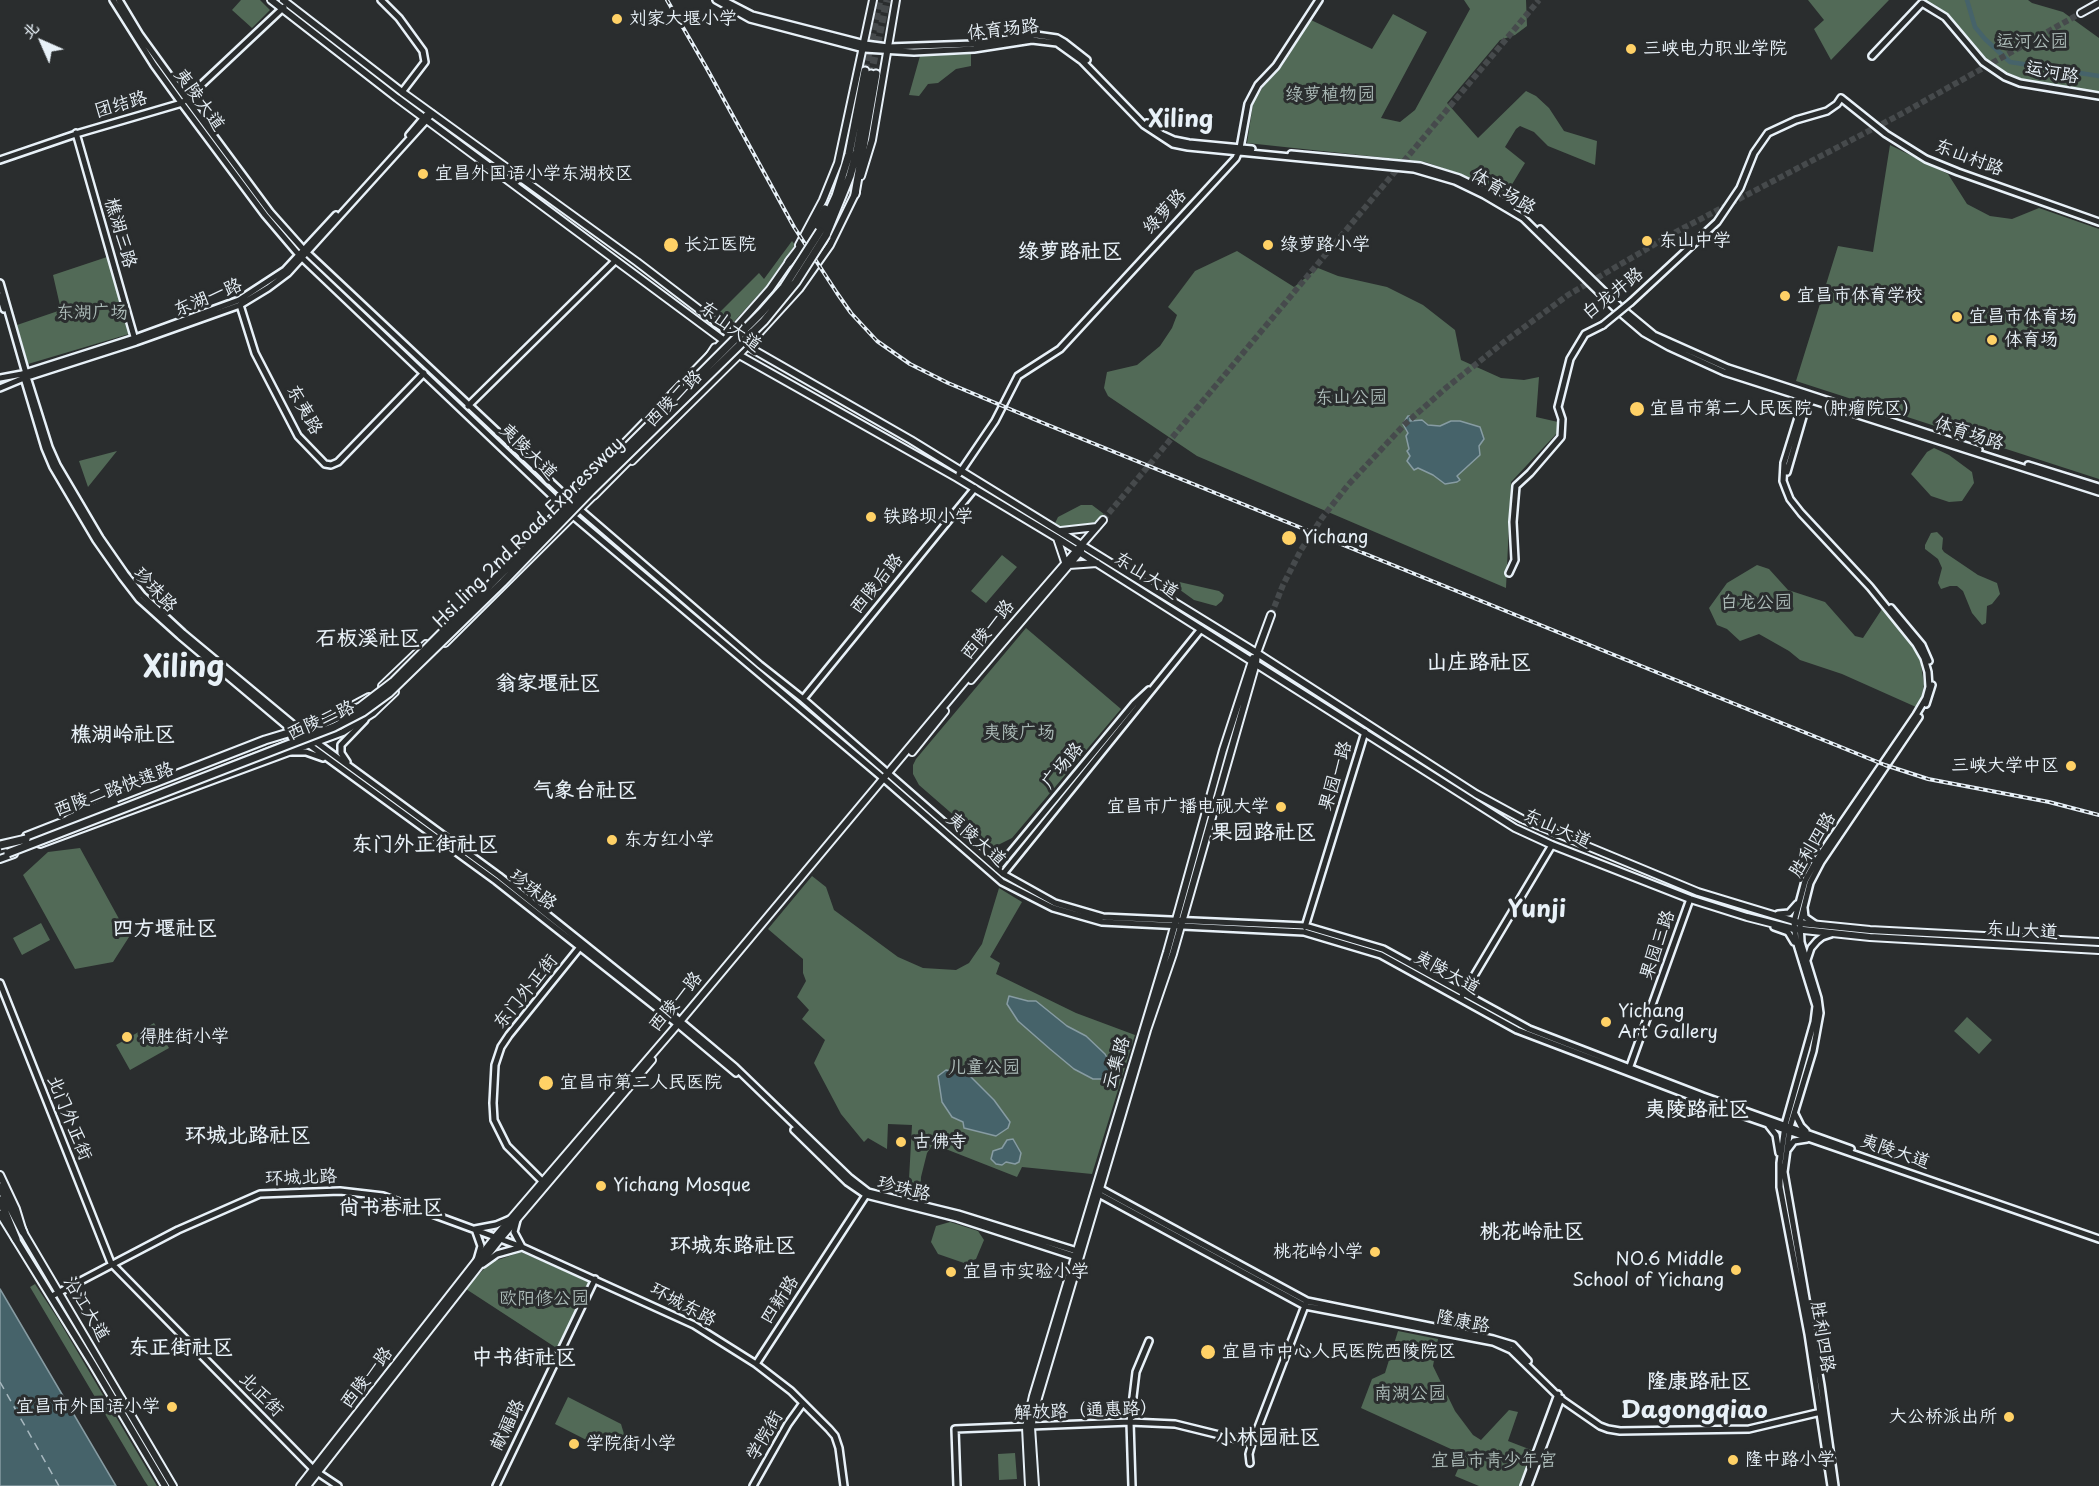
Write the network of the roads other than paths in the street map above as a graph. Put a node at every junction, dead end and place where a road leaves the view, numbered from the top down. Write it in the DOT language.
graph roads {
  1 [pos="113,0"];
  2 [pos="119,0"];
  3 [pos="271,0"];
  4 [pos="381,0"];
  5 [pos="716,0"];
  6 [pos="723,0"];
  7 [pos="873,0"];
  8 [pos="896,0"];
  9 [pos="1319,0"];
  10 [pos="285,2"];
  11 [pos="2099,3"];
  12 [pos="280,9"];
  13 [pos="2081,14"];
  14 [pos="751,17"];
  15 [pos="864,46"];
  16 [pos="887,49"];
  17 [pos="1872,56"];
  18 [pos="871,73"];
  19 [pos="402,92"];
  20 [pos="2099,96"];
  21 [pos="1841,99"];
  22 [pos="183,100"];
  23 [pos="431,113"];
  24 [pos="425,120"];
  25 [pos="76,133"];
  26 [pos="1239,150"];
  27 [pos="849,154"];
  28 [pos="0,158"];
  29 [pos="855,194"];
  30 [pos="2099,222"];
  31 [pos="823,233"];
  32 [pos="302,254"];
  33 [pos="615,261"];
  34 [pos="789,262"];
  35 [pos="0,283"];
  36 [pos="0,296"];
  37 [pos="240,305"];
  38 [pos="732,332"];
  39 [pos="135,340"];
  40 [pos="723,340"];
  41 [pos="747,346"];
  42 [pos="715,348"];
  43 [pos="736,353"];
  44 [pos="424,373"];
  45 [pos="25,375"];
  46 [pos="0,379"];
  47 [pos="0,387"];
  48 [pos="1807,396"];
  49 [pos="468,406"];
  50 [pos="962,471"];
  51 [pos="957,478"];
  52 [pos="2099,487"];
  53 [pos="587,488"];
  54 [pos="975,489"];
  55 [pos="2099,492"];
  56 [pos="594,495"];
  57 [pos="569,500"];
  58 [pos="563,506"];
  59 [pos="580,510"];
  60 [pos="573,516"];
  61 [pos="1103,520"];
  62 [pos="1098,527"];
  63 [pos="1061,531"];
  64 [pos="1057,538"];
  65 [pos="1080,549"];
  66 [pos="1097,563"];
  67 [pos="1067,564"];
  68 [pos="1509,573"];
  69 [pos="1271,615"];
  70 [pos="1201,629"];
  71 [pos="1257,653"];
  72 [pos="1254,662"];
  73 [pos="1155,685"];
  74 [pos="803,699"];
  75 [pos="373,712"];
  76 [pos="321,725"];
  77 [pos="298,732"];
  78 [pos="1365,732"];
  79 [pos="313,743"];
  80 [pos="290,752"];
  81 [pos="331,761"];
  82 [pos="361,776"];
  83 [pos="887,778"];
  84 [pos="67,820"];
  85 [pos="1552,845"];
  86 [pos="0,846"];
  87 [pos="0,857"];
  88 [pos="997,869"];
  89 [pos="1003,874"];
  90 [pos="1690,899"];
  91 [pos="1802,901"];
  92 [pos="1756,910"];
  93 [pos="1747,917"];
  94 [pos="1178,923"];
  95 [pos="1816,924"];
  96 [pos="1797,926"];
  97 [pos="1305,929"];
  98 [pos="1834,934"];
  99 [pos="2099,942"];
  100 [pos="580,947"];
  101 [pos="2099,950"];
  102 [pos="1804,960"];
  103 [pos="0,983"];
  104 [pos="1462,996"];
  105 [pos="680,1024"];
  106 [pos="1629,1069"];
  107 [pos="1792,1110"];
  108 [pos="1771,1120"];
  109 [pos="1762,1122"];
  110 [pos="1787,1128"];
  111 [pos="1810,1136"];
  112 [pos="1787,1150"];
  113 [pos="1780,1161"];
  114 [pos="0,1175"];
  115 [pos="543,1182"];
  116 [pos="0,1187"];
  117 [pos="1097,1190"];
  118 [pos="867,1193"];
  119 [pos="0,1200"];
  120 [pos="0,1214"];
  121 [pos="516,1218"];
  122 [pos="475,1229"];
  123 [pos="23,1232"];
  124 [pos="498,1237"];
  125 [pos="2099,1238"];
  126 [pos="16,1239"];
  127 [pos="522,1246"];
  128 [pos="1078,1254"];
  129 [pos="111,1263"];
  130 [pos="478,1263"];
  131 [pos="595,1279"];
  132 [pos="55,1294"];
  133 [pos="1306,1304"];
  134 [pos="1149,1341"];
  135 [pos="756,1364"];
  136 [pos="1560,1396"];
  137 [pos="803,1403"];
  138 [pos="1821,1410"];
  139 [pos="1130,1422"];
  140 [pos="1029,1427"];
  141 [pos="1252,1443"];
  142 [pos="1250,1463"];
  143 [pos="316,1472"];
  144 [pos="165,1486"];
  145 [pos="173,1486"];
  146 [pos="300,1486"];
  147 [pos="307,1486"];
  148 [pos="338,1486"];
  149 [pos="496,1486"];
  150 [pos="753,1486"];
  151 [pos="844,1486"];
  152 [pos="957,1486"];
  153 [pos="1029,1486"];
  154 [pos="1035,1486"];
  155 [pos="1132,1486"];
  156 [pos="1526,1486"];
  157 [pos="1830,1486"];
  158 [pos="1835,1486"];
  1 -- 22 [label="main road, 夷陵大道"];
  2 -- 22 [label="main road, 夷陵大道"];
  3 -- 12 [label="main road, 东山大道"];
  4 -- 19 [label="main road"];
  5 -- 14 [label="main road"];
  6 -- 14 [label="main road"];
  7 -- 15 [label="main road, 西陵二路"];
  8 -- 16 [label="main road, 西陵二路"];
  9 -- 26 [label="main road, 绿萝路"];
  10 -- 12 [label="main road, 团结路"];
  10 -- 19 [label="main road, 东山大道"];
  11 -- 13 [label="main road"];
  12 -- 22 [label="main road, 团结路"];
  12 -- 24 [label="main road, 东山大道"];
  14 -- 15 [label="main road, 体育场路"];
  15 -- 16 [label="main road, 体育场路"];
  15 -- 34 [label="main road, 西陵二路"];
  16 -- 26 [label="main road, 体育场路"];
  16 -- 29 [label="main road, 西陵二路"];
  17 -- 20 [label="main road, 运河路"];
  18 -- 27 [label="highway, Hsi ling 2nd Road Expressway"];
  18 -- 29 [label="highway"];
  18 -- 31 [label="highway, Hsi ling 2nd Road Expressway"];
  19 -- 23 [label="main road, 东山大道"];
  21 -- 30 [label="main road, 东山村路"];
  21 -- 68 [label="main road, 白龙井路, bridge"];
  22 -- 25 [label="main road, 团结路"];
  22 -- 32 [label="main road, 夷陵大道"];
  23 -- 24 [label="main road"];
  23 -- 38 [label="main road, 东山大道"];
  24 -- 32 [label="main road"];
  24 -- 33 [label="main road, 东山大道"];
  25 -- 28 [label="main road, 团结路"];
  25 -- 39 [label="main road, 樵湖三路"];
  26 -- 48 [label="main road, 体育场路"];
  26 -- 50 [label="main road, 绿萝路"];
  27 -- 31 [label="highway, Hsi ling 2nd Road Expressway"];
  27 -- 34 [label="highway"];
  29 -- 41 [label="main road, 西陵二路"];
  31 -- 43 [label="highway, Hsi ling 2nd Road Expressway, bridge"];
  31 -- 53 [label="highway, Hsi ling 2nd Road Expressway, bridge"];
  32 -- 37 [label="main road, 东湖一路"];
  32 -- 39 [label="main road"];
  32 -- 44 [label="main road, 夷陵大道"];
  32 -- 49 [label="main road, 夷陵大道"];
  33 -- 40 [label="main road, 东山大道"];
  33 -- 49 [label="main road"];
  34 -- 38 [label="main road, 西陵二路"];
  35 -- 45 [label="main road"];
  36 -- 45 [label="main road"];
  37 -- 39 [label="main road, 东湖一路"];
  37 -- 44 [label="main road, 东夷路"];
  38 -- 40 [label="main road, 西陵二路"];
  38 -- 41 [label="main road, 东山大道"];
  39 -- 45 [label="main road"];
  40 -- 42 [label="main road, 西陵二路"];
  40 -- 43 [label="main road, 东山大道"];
  41 -- 43 [label="main road, 西陵二路"];
  41 -- 50 [label="main road, 东山大道"];
  42 -- 53 [label="highway, bridge"];
  42 -- 57 [label="main road, 西陵二路"];
  43 -- 51 [label="main road, 东山大道"];
  43 -- 56 [label="highway, bridge"];
  43 -- 56 [label="main road, 西陵二路"];
  43 -- 87 [label="highway, Hsi ling 2nd Road Expressway, bridge"];
  44 -- 58 [label="main road, 夷陵大道"];
  45 -- 46 [label="main road"];
  45 -- 47 [label="main road"];
  45 -- 77 [label="main road, 珍珠路"];
  48 -- 52 [label="main road, 体育场路"];
  48 -- 55 [label="main road, 体育场路"];
  48 -- 91 [label="main road, 胜利四路"];
  49 -- 57 [label="main road, 夷陵大道"];
  50 -- 51 [label="main road, 绿萝路"];
  50 -- 63 [label="main road, 东山大道"];
  51 -- 54 [label="main road, 东山大道"];
  53 -- 76 [label="highway, Hsi ling 2nd Road Expressway, bridge"];
  54 -- 64 [label="main road, 东山大道"];
  54 -- 74 [label="main road, 西陵后路"];
  56 -- 59 [label="main road, 西陵二路"];
  57 -- 58 [label="main road, 西陵二路"];
  57 -- 59 [label="main road, 夷陵大道"];
  58 -- 60 [label="main road, 夷陵大道"];
  58 -- 77 [label="main road, 西陵二路"];
  59 -- 60 [label="main road, 西陵二路"];
  59 -- 74 [label="main road, 夷陵大道"];
  60 -- 75 [label="main road, 西陵二路"];
  60 -- 83 [label="main road, 夷陵大道"];
  61 -- 62 [label="main road, 西陵一路"];
  62 -- 63 [label="main road"];
  62 -- 65 [label="main road, 西陵一路"];
  63 -- 65 [label="main road, 东山大道"];
  64 -- 65 [label="main road, 东山大道"];
  64 -- 67 [label="main road"];
  65 -- 66 [label="main road, 东山大道"];
  65 -- 67 [label="main road, 西陵一路"];
  65 -- 71 [label="main road, 东山大道"];
  66 -- 67 [label="main road"];
  66 -- 70 [label="main road, 东山大道"];
  67 -- 83 [label="main road, 西陵一路"];
  69 -- 71 [label="main road, 云集路"];
  70 -- 72 [label="main road, 东山大道"];
  70 -- 73 [label="main road, 广场路"];
  71 -- 72 [label="main road, 云集路"];
  71 -- 92 [label="main road, 东山大道"];
  72 -- 78 [label="main road, 东山大道"];
  72 -- 94 [label="main road, 云集路"];
  73 -- 88 [label="main road, 广场路"];
  73 -- 89 [label="main road, 广场路"];
  74 -- 83 [label="main road, 夷陵大道"];
  75 -- 79 [label="main road, 西陵二路"];
  75 -- 82 [label="main road"];
  76 -- 84 [label="highway, bridge"];
  76 -- 86 [label="highway, 西陵二路快速路, bridge"];
  77 -- 79 [label="main road, 珍珠路"];
  77 -- 84 [label="main road, 西陵二路"];
  78 -- 85 [label="main road, 东山大道"];
  78 -- 97 [label="main road, 果园一路"];
  79 -- 80 [label="main road, 西陵二路"];
  79 -- 81 [label="main road, 珍珠路"];
  79 -- 82 [label="main road, 珍珠路"];
  80 -- 81 [label="main road"];
  80 -- 87 [label="main road, 西陵二路"];
  81 -- 100 [label="main road, 珍珠路"];
  82 -- 105 [label="main road, 珍珠路"];
  83 -- 88 [label="main road, 夷陵大道"];
  83 -- 94 [label="main road, 夷陵大道"];
  83 -- 105 [label="main road, 西陵一路"];
  84 -- 86 [label="main road, 西陵二路"];
  85 -- 90 [label="main road, 东山大道"];
  85 -- 104 [label="main road"];
  88 -- 89 [label="main road, 夷陵大道"];
  89 -- 94 [label="main road, 夷陵大道"];
  90 -- 93 [label="main road, 东山大道"];
  90 -- 106 [label="main road, 果园三路"];
  91 -- 92 [label="main road"];
  91 -- 95 [label="main road"];
  91 -- 96 [label="main road, 胜利四路"];
  92 -- 96 [label="main road, 东山大道"];
  93 -- 96 [label="main road, 东山大道"];
  93 -- 102 [label="main road"];
  94 -- 97 [label="main road, 夷陵大道"];
  94 -- 117 [label="main road, 云集路"];
  95 -- 96 [label="main road, 东山大道"];
  95 -- 99 [label="main road, 东山大道"];
  96 -- 98 [label="main road, 东山大道"];
  96 -- 102 [label="main road, 胜利四路"];
  97 -- 104 [label="main road, 夷陵大道"];
  98 -- 101 [label="main road, 东山大道"];
  98 -- 102 [label="main road"];
  100 -- 105 [label="main road, 珍珠路"];
  100 -- 115 [label="main road, 东门外正街"];
  102 -- 107 [label="main road, 胜利四路"];
  103 -- 129 [label="main road, 北门外正街"];
  104 -- 106 [label="main road, 夷陵大道"];
  104 -- 109 [label="main road, 夷陵大道"];
  105 -- 115 [label="main road, 西陵一路"];
  105 -- 118 [label="main road, 珍珠路"];
  105 -- 121 [label="main road, 西陵一路"];
  106 -- 108 [label="main road, 夷陵大道"];
  107 -- 108 [label="main road"];
  107 -- 110 [label="main road, 胜利四路"];
  107 -- 111 [label="main road"];
  108 -- 110 [label="main road, 夷陵大道"];
  109 -- 110 [label="main road, 夷陵大道"];
  109 -- 113 [label="main road"];
  110 -- 111 [label="main road, 夷陵大道"];
  110 -- 112 [label="main road, 胜利四路"];
  110 -- 113 [label="main road, 胜利四路"];
  111 -- 112 [label="main road"];
  111 -- 125 [label="main road, 夷陵大道"];
  112 -- 138 [label="main road, 胜利四路"];
  113 -- 138 [label="main road, 胜利四路"];
  114 -- 123 [label="main road, 沿江大道"];
  115 -- 121 [label="main road, 西陵一路"];
  116 -- 123 [label="highway"];
  117 -- 128 [label="main road, 云集路"];
  117 -- 133 [label="main road, 隆康路"];
  118 -- 128 [label="main road, 珍珠路"];
  118 -- 135 [label="main road, 四新路"];
  119 -- 126 [label="highway"];
  120 -- 126 [label="main road, 沿江大道"];
  121 -- 122 [label="main road"];
  121 -- 124 [label="main road, 西陵一路"];
  121 -- 127 [label="main road"];
  122 -- 124 [label="main road, 环城北路"];
  122 -- 129 [label="main road, 环城北路"];
  122 -- 130 [label="main road"];
  123 -- 132 [label="main road, 沿江大道"];
  124 -- 127 [label="main road, 环城东路"];
  124 -- 130 [label="main road, 西陵一路"];
  126 -- 132 [label="main road, 沿江大道"];
  127 -- 130 [label="main road"];
  127 -- 131 [label="main road, 环城东路"];
  128 -- 140 [label="main road, 云集路"];
  129 -- 132 [label="main road, 环城北路"];
  129 -- 143 [label="main road, 北正街"];
  130 -- 143 [label="main road, 西陵一路"];
  131 -- 135 [label="main road, 环城东路"];
  131 -- 149 [label="main road, 献福路"];
  132 -- 144 [label="main road, 沿江大道"];
  132 -- 145 [label="main road, 沿江大道"];
  133 -- 136 [label="main road, 隆康路"];
  133 -- 141 [label="main road"];
  134 -- 139 [label="main road"];
  135 -- 137 [label="main road, 环城东路"];
  136 -- 138 [label="main road, 隆康路"];
  136 -- 156 [label="main road"];
  137 -- 150 [label="main road, 学院街"];
  137 -- 151 [label="main road, 环城东路"];
  138 -- 157 [label="main road, 胜利四路"];
  138 -- 158 [label="main road, 胜利四路"];
  139 -- 140 [label="main road, 解放路（通惠路）"];
  139 -- 141 [label="main road, 解放路（通惠路）"];
  139 -- 155 [label="main road"];
  140 -- 152 [label="main road, 解放路（通惠路）"];
  140 -- 153 [label="main road, 云集路"];
  140 -- 154 [label="main road, 云集路"];
  141 -- 142 [label="main road"];
  143 -- 146 [label="main road, 西陵一路"];
  143 -- 147 [label="main road, 西陵一路"];
  143 -- 148 [label="main road, 北正街"];
}
